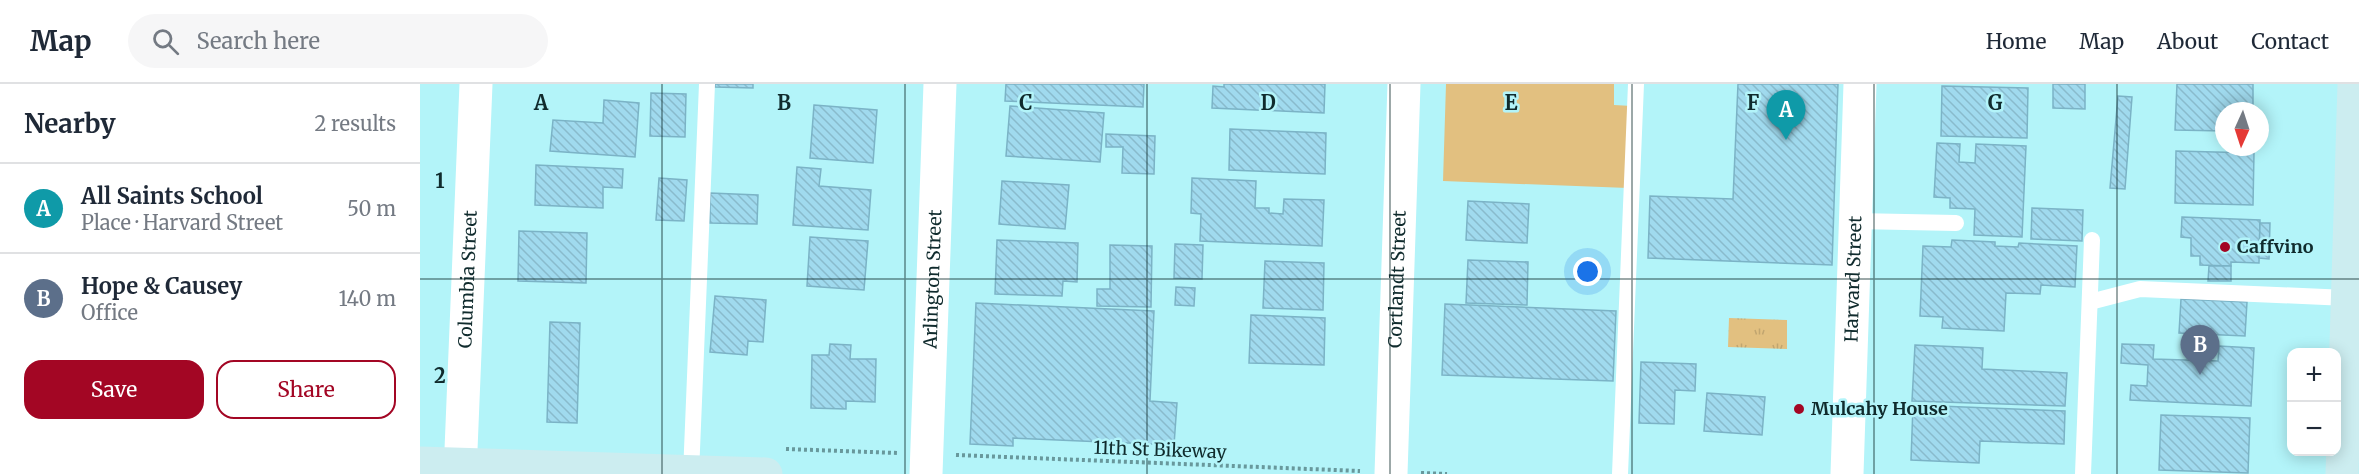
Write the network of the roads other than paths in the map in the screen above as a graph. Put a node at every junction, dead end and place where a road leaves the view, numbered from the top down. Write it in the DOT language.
graph roads {
  1 [pos="476,84"];
  2 [pos="707,84"];
  3 [pos="940,84"];
  4 [pos="1404,84"];
  5 [pos="1636,84"];
  6 [pos="1860,84"];
  7 [pos="2354,84"];
  8 [pos="1855,221"];
  9 [pos="1956,223"];
  10 [pos="2092,240"];
  11 [pos="2348,298"];
  12 [pos="2090,302"];
  13 [pos="420,463"];
  14 [pos="460,469"];
  15 [pos="691,473"];
  16 [pos="766,474"];
  17 [pos="926,474"];
  18 [pos="1391,474"];
  19 [pos="1620,474"];
  20 [pos="1847,474"];
  21 [pos="2082,474"];
  22 [pos="2342,474"];
  1 -- 14 [label="street, Columbia Street"];
  2 -- 15 [label="lane"];
  3 -- 17 [label="street, Arlington Street"];
  4 -- 18 [label="street, Cortlandt Street"];
  5 -- 19 [label="lane"];
  6 -- 8 [label="street, Harvard Street"];
  7 -- 11 [label="main road"];
  8 -- 9 [label="lane"];
  8 -- 20 [label="street, Harvard Street"];
  10 -- 12 [label="lane"];
  11 -- 12 [label="lane"];
  11 -- 22 [label="main road"];
  12 -- 21 [label="lane"];
  13 -- 14 [label="main road"];
  14 -- 15 [label="main road"];
  15 -- 16 [label="main road"];
}
